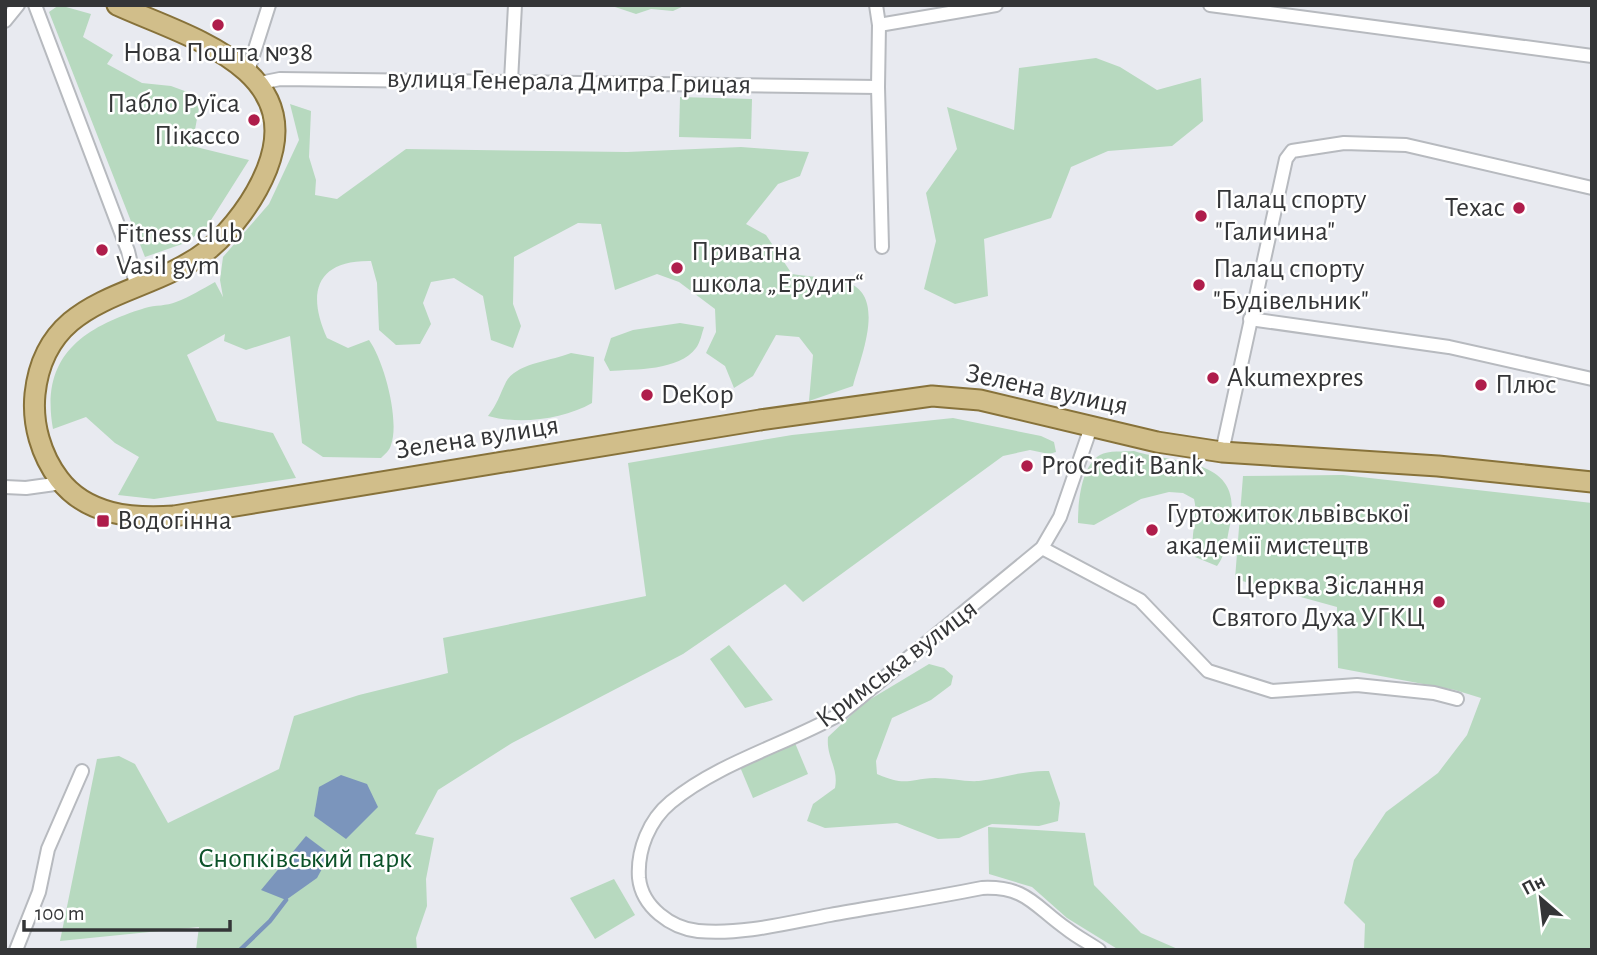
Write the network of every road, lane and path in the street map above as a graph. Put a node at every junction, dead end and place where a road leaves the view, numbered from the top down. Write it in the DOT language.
graph roads {
  1 [pos="18,5"];
  2 [pos="35,5"];
  3 [pos="117,5"];
  4 [pos="269,5"];
  5 [pos="516,5"];
  6 [pos="876,5"];
  7 [pos="996,5"];
  8 [pos="1210,5"];
  9 [pos="5,21"];
  10 [pos="880,25"];
  11 [pos="1592,56"];
  12 [pos="254,77"];
  13 [pos="511,81"];
  14 [pos="878,87"];
  15 [pos="1592,188"];
  16 [pos="882,247"];
  17 [pos="136,285"];
  18 [pos="1250,319"];
  19 [pos="1592,379"];
  20 [pos="1091,427"];
  21 [pos="1223,452"];
  22 [pos="62,482"];
  23 [pos="1592,482"];
  24 [pos="5,486"];
  25 [pos="1042,548"];
  26 [pos="1457,699"];
  27 [pos="82,771"];
  28 [pos="16,950"];
  29 [pos="1099,950"];
  1 -- 9 [label="street"];
  2 -- 17 [label="street"];
  3 -- 12 [label="main road"];
  4 -- 12 [label="street"];
  5 -- 13 [label="street"];
  6 -- 10 [label="street"];
  7 -- 10 [label="street"];
  8 -- 11 [label="street"];
  10 -- 14 [label="street"];
  12 -- 13 [label="street, вулиця Генерала Дмитра Грицая"];
  12 -- 17 [label="main road, Зелена вулиця"];
  13 -- 14 [label="street, вулиця Генерала Дмитра Грицая"];
  14 -- 16 [label="street"];
  15 -- 18 [label="street"];
  17 -- 22 [label="main road, Зелена вулиця"];
  18 -- 19 [label="street"];
  18 -- 21 [label="street"];
  20 -- 21 [label="main road, Зелена вулиця"];
  20 -- 22 [label="main road, Зелена вулиця"];
  20 -- 25 [label="street, Кримська вулиця"];
  21 -- 23 [label="main road, Зелена вулиця"];
  22 -- 24 [label="street"];
  25 -- 26 [label="street"];
  25 -- 29 [label="street, Кримська вулиця"];
  27 -- 28 [label="street"];
}
